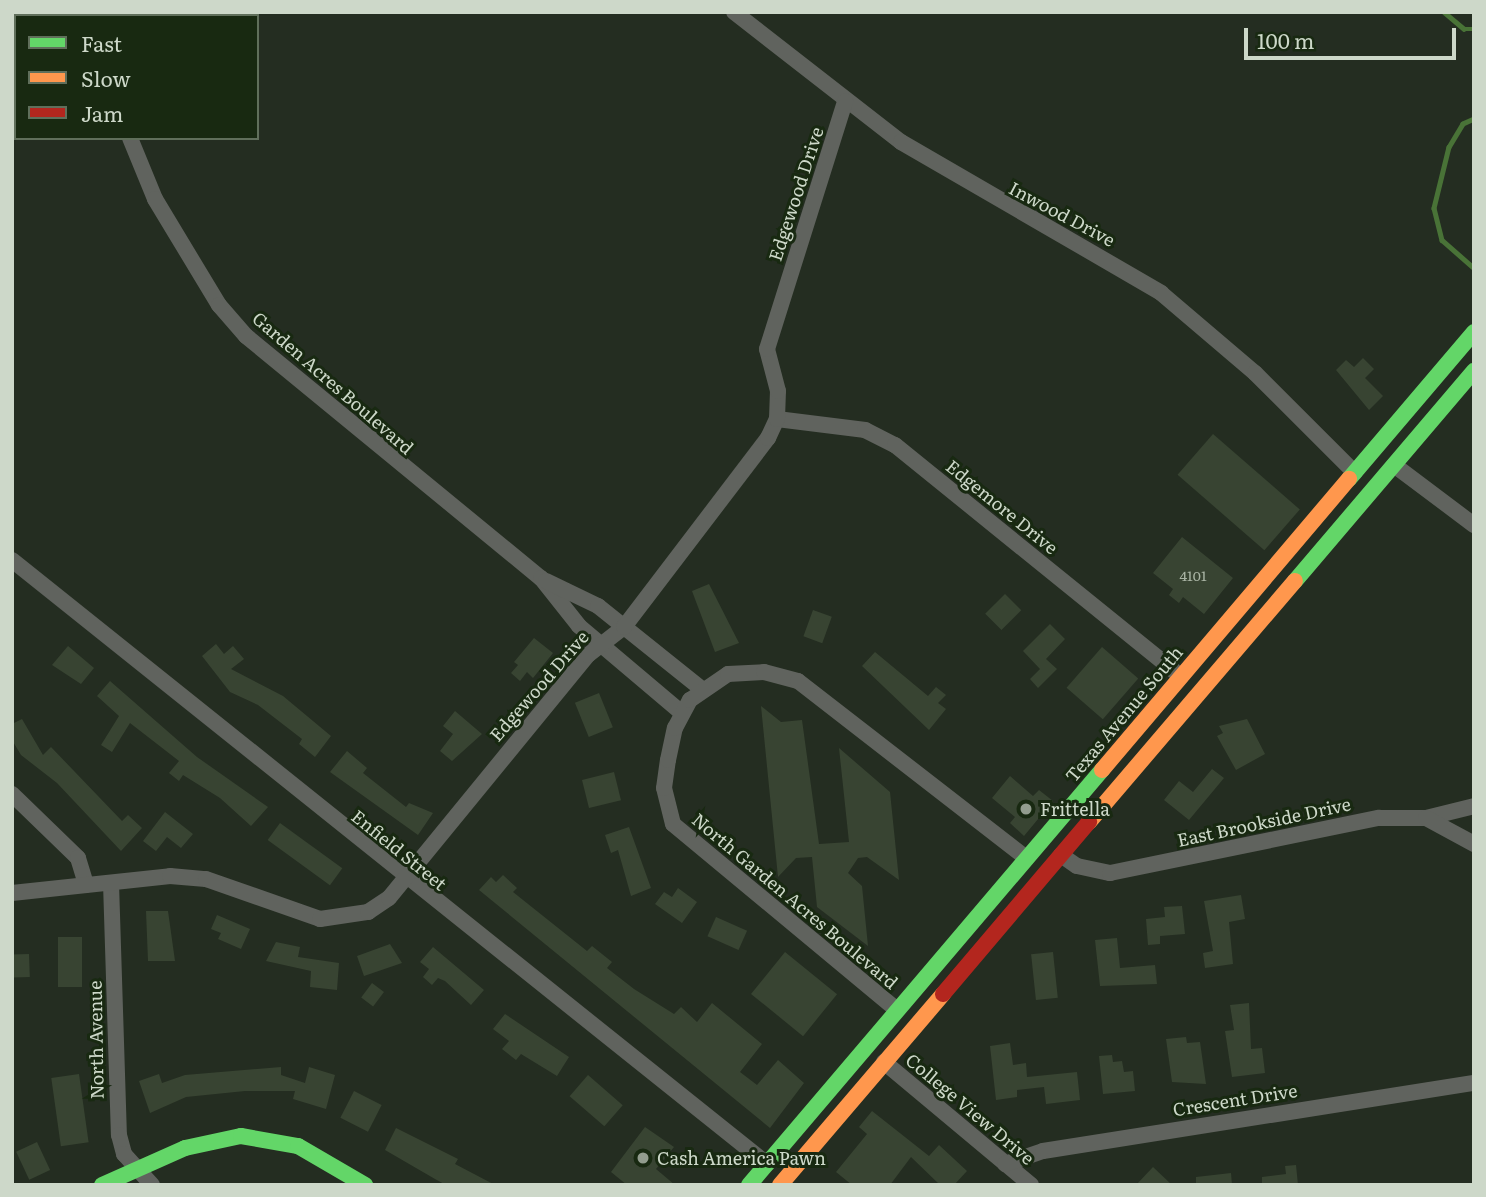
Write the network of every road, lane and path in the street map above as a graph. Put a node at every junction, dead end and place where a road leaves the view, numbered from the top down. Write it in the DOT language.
graph roads {
  1 [pos="734,12"];
  2 [pos="845,101"];
  3 [pos="131,140"];
  4 [pos="1474,332"];
  5 [pos="1474,349"];
  6 [pos="1474,371"];
  7 [pos="777,419"];
  8 [pos="1394,465"];
  9 [pos="1354,472"];
  10 [pos="1474,525"];
  11 [pos="12,560"];
  12 [pos="541,578"];
  13 [pos="1261,621"];
  14 [pos="624,626"];
  15 [pos="598,643"];
  16 [pos="1181,677"];
  17 [pos="657,692"];
  18 [pos="692,701"];
  19 [pos="670,740"];
  20 [pos="12,794"];
  21 [pos="1474,806"];
  22 [pos="1426,818"];
  23 [pos="1474,844"];
  24 [pos="1060,855"];
  25 [pos="1027,858"];
  26 [pos="405,880"];
  27 [pos="111,883"];
  28 [pos="86,885"];
  29 [pos="12,892"];
  30 [pos="947,988"];
  31 [pos="897,1010"];
  32 [pos="884,1062"];
  33 [pos="1474,1083"];
  34 [pos="766,1164"];
  35 [pos="1005,1164"];
  36 [pos="135,1169"];
  37 [pos="102,1185"];
  38 [pos="152,1185"];
  39 [pos="365,1185"];
  40 [pos="748,1185"];
  41 [pos="780,1185"];
  42 [pos="1031,1185"];
  1 -- 2 [label="street, Inwood Drive"];
  2 -- 7 [label="street, Edgewood Drive"];
  2 -- 9 [label="street, Inwood Drive"];
  3 -- 12 [label="street, Garden Acres Boulevard"];
  4 -- 9 [label="main road, Texas Avenue South"];
  5 -- 8 [label="main road"];
  6 -- 8 [label="main road"];
  7 -- 14 [label="street, Edgewood Drive"];
  7 -- 16 [label="street, Edgemore Drive"];
  8 -- 10 [label="street"];
  8 -- 13 [label="main road"];
  9 -- 13 [label="main road"];
  9 -- 16 [label="main road, Texas Avenue South"];
  11 -- 26 [label="street, Enfield Street"];
  12 -- 14 [label="street, Garden Acres Boulevard"];
  12 -- 15 [label="street, Garden Acres Boulevard"];
  13 -- 24 [label="main road"];
  14 -- 15 [label="street, Edgewood Drive"];
  14 -- 18 [label="street, Garden Acres Boulevard"];
  15 -- 17 [label="street, Garden Acres Boulevard"];
  15 -- 26 [label="street, Edgewood Drive"];
  16 -- 25 [label="main road, Texas Avenue South"];
  17 -- 18 [label="street, Garden Acres Boulevard"];
  17 -- 19 [label="street"];
  18 -- 19 [label="street, North Garden Acres Boulevard"];
  18 -- 25 [label="street"];
  19 -- 31 [label="street, North Garden Acres Boulevard"];
  20 -- 28 [label="street"];
  21 -- 22 [label="street"];
  22 -- 23 [label="street, East Brookside Drive"];
  22 -- 24 [label="street, East Brookside Drive"];
  24 -- 30 [label="main road"];
  25 -- 30 [label="main road"];
  25 -- 31 [label="main road, Texas Avenue South"];
  26 -- 27 [label="street, Edgewood Drive"];
  26 -- 34 [label="street, Enfield Street"];
  27 -- 28 [label="street, Edgewood Drive"];
  27 -- 36 [label="street, North Avenue"];
  28 -- 29 [label="street, Edgewood Drive"];
  30 -- 32 [label="main road"];
  31 -- 34 [label="main road, Texas Avenue South"];
  32 -- 35 [label="street, College View Drive"];
  32 -- 41 [label="main road"];
  33 -- 35 [label="street, Crescent Drive"];
  34 -- 40 [label="main road, Texas Avenue South"];
  35 -- 42 [label="street, College View Drive"];
  36 -- 37 [label="main road"];
  36 -- 38 [label="street, North Avenue"];
  36 -- 39 [label="main road"];
}
